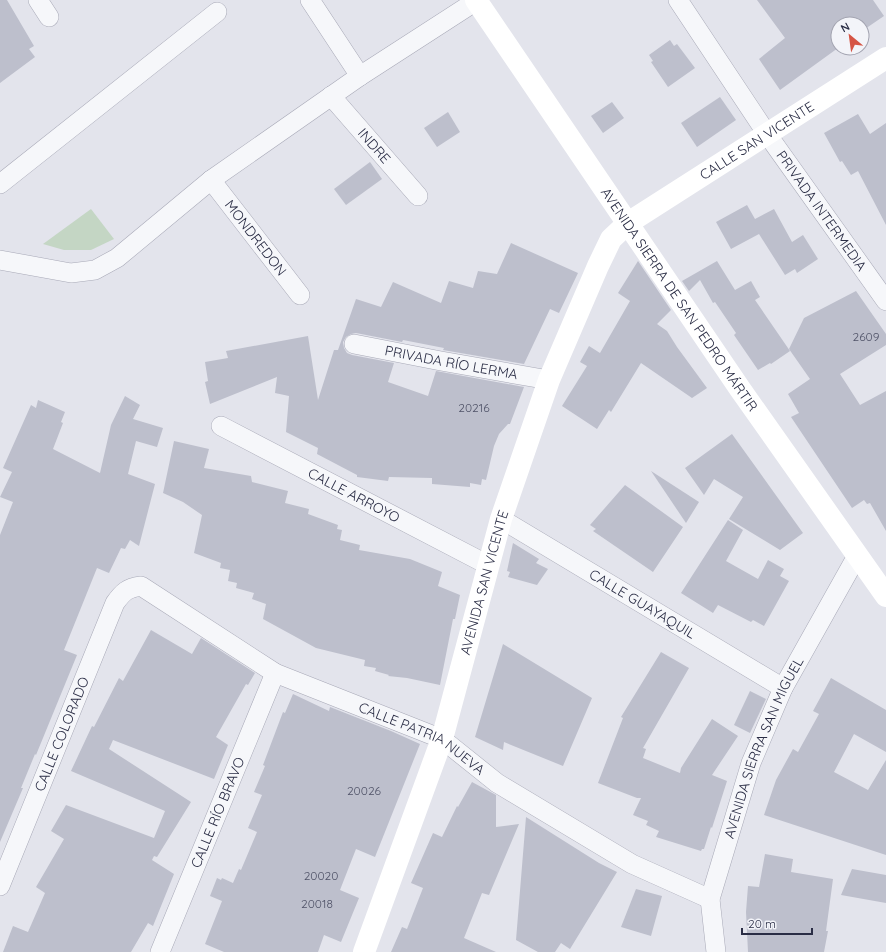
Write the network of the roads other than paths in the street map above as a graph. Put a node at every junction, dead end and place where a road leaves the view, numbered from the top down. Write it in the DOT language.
graph roads {
  1 [pos="38,0"];
  2 [pos="310,0"];
  3 [pos="678,0"];
  4 [pos="476,1"];
  5 [pos="217,12"];
  6 [pos="49,17"];
  7 [pos="886,58"];
  8 [pos="360,76"];
  9 [pos="331,96"];
  10 [pos="766,134"];
  11 [pos="211,180"];
  12 [pos="0,184"];
  13 [pos="418,196"];
  14 [pos="628,223"];
  15 [pos="0,260"];
  16 [pos="300,295"];
  17 [pos="886,301"];
  18 [pos="354,344"];
  19 [pos="549,380"];
  20 [pos="221,426"];
  21 [pos="502,519"];
  22 [pos="857,556"];
  23 [pos="488,565"];
  24 [pos="130,588"];
  25 [pos="886,596"];
  26 [pos="275,673"];
  27 [pos="784,688"];
  28 [pos="442,739"];
  29 [pos="0,886"];
  30 [pos="710,899"];
  31 [pos="160,952"];
  32 [pos="364,952"];
  33 [pos="716,952"];
  1 -- 6 [label="street"];
  2 -- 8 [label="street"];
  3 -- 10 [label="street, PRIVADA INTERMEDIA"];
  4 -- 8 [label="street"];
  4 -- 14 [label="street, AVENIDA SIERRA DE SAN PEDRO MÁRTIR"];
  5 -- 12 [label="street"];
  7 -- 10 [label="street, CALLE SAN VICENTE"];
  8 -- 9 [label="street"];
  9 -- 11 [label="street"];
  9 -- 13 [label="street, INDRE"];
  10 -- 14 [label="street, CALLE SAN VICENTE"];
  10 -- 17 [label="street, PRIVADA INTERMEDIA"];
  11 -- 15 [label="street"];
  11 -- 16 [label="street, MONDREDON"];
  14 -- 19 [label="street, AVENIDA SAN VICENTE"];
  14 -- 22 [label="street, AVENIDA SIERRA DE SAN PEDRO MÁRTIR"];
  18 -- 19 [label="street, PRIVADA RÍO LERMA"];
  19 -- 21 [label="street, AVENIDA SAN VICENTE"];
  20 -- 23 [label="street, CALLE ARROYO"];
  21 -- 23 [label="street, AVENIDA SAN VICENTE"];
  21 -- 27 [label="street, CALLE GUAYAQUIL"];
  22 -- 25 [label="street, AVENIDA SIERRA DE SAN PEDRO MÁRTIR"];
  22 -- 27 [label="street, AVENIDA SIERRA SAN MIGUEL"];
  23 -- 28 [label="street, AVENIDA SAN VICENTE"];
  24 -- 26 [label="street, CALLE PATRIA NUEVA"];
  24 -- 29 [label="street, CALLE COLORADO"];
  26 -- 28 [label="street, CALLE PATRIA NUEVA"];
  26 -- 31 [label="street, CALLE RÍO BRAVO"];
  27 -- 30 [label="street, AVENIDA SIERRA SAN MIGUEL"];
  28 -- 30 [label="street, CALLE PATRIA NUEVA"];
  28 -- 32 [label="street, AVENIDA SAN VICENTE"];
  30 -- 33 [label="street, AVENIDA SIERRA SAN MIGUEL"];
}
